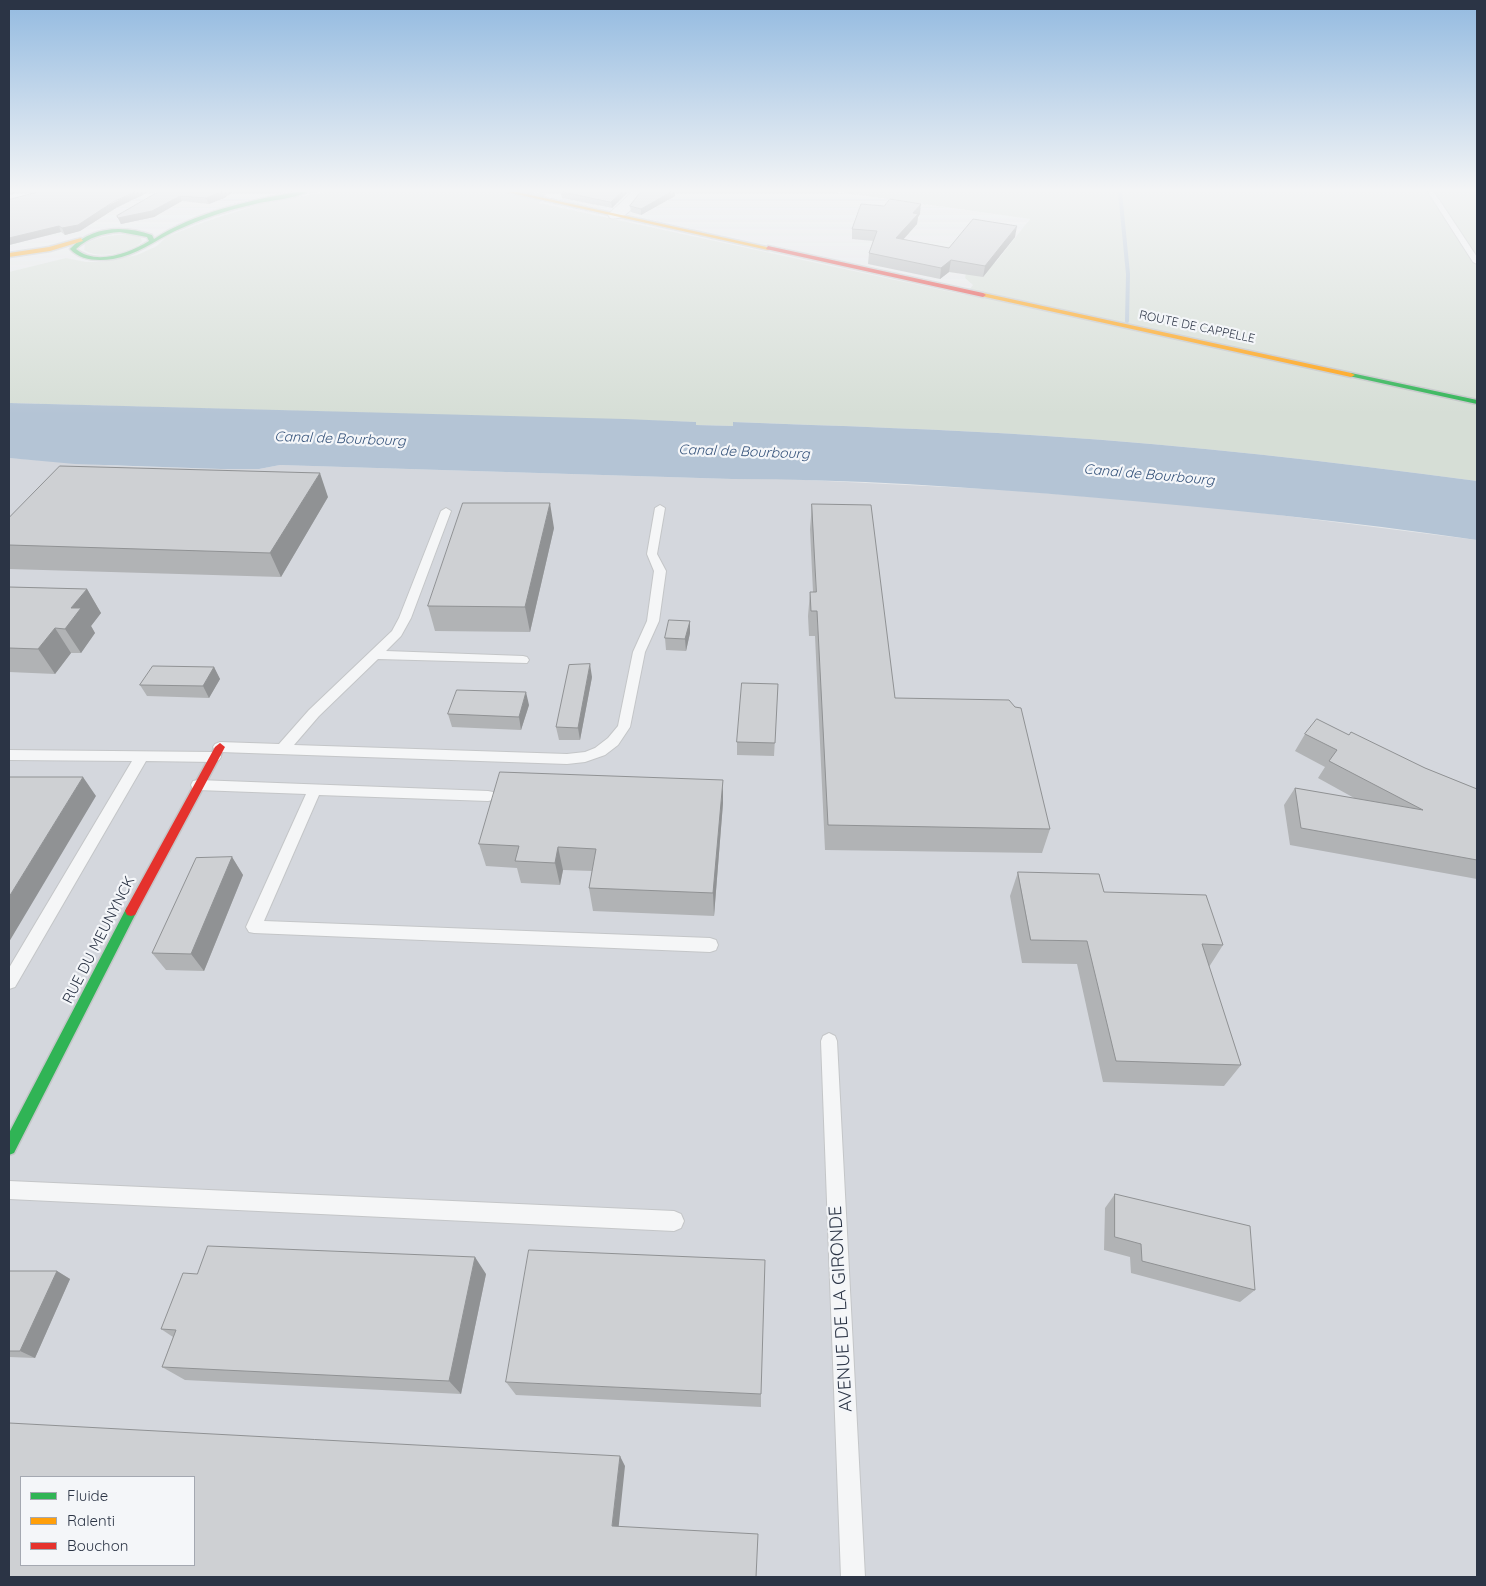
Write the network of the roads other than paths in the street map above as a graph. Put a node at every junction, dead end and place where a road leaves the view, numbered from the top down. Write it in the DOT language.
graph roads {
  1 [pos="851,266"];
  2 [pos="1477,402"];
  3 [pos="660,508"];
  4 [pos="446,511"];
  5 [pos="375,655"];
  6 [pos="522,660"];
  7 [pos="283,749"];
  8 [pos="217,752"];
  9 [pos="9,755"];
  10 [pos="142,756"];
  11 [pos="198,785"];
  12 [pos="315,790"];
  13 [pos="488,796"];
  14 [pos="710,945"];
  15 [pos="9,982"];
  16 [pos="829,1041"];
  17 [pos="9,1148"];
  18 [pos="9,1190"];
  19 [pos="674,1221"];
  20 [pos="853,1577"];
  1 -- 2 [label="main road, ROUTE DE CAPPELLE"];
  3 -- 7 [label="lane"];
  4 -- 5 [label="lane"];
  5 -- 6 [label="lane"];
  5 -- 7 [label="lane"];
  7 -- 8 [label="lane"];
  8 -- 10 [label="lane"];
  8 -- 11 [label="main road, RUE DU MEUNYNCK"];
  9 -- 10 [label="lane"];
  10 -- 15 [label="lane"];
  11 -- 12 [label="lane"];
  11 -- 17 [label="main road, RUE DU MEUNYNCK"];
  12 -- 13 [label="lane"];
  12 -- 14 [label="lane"];
  16 -- 20 [label="lane, AVENUE DE LA GIRONDE"];
  18 -- 19 [label="lane"];
}
